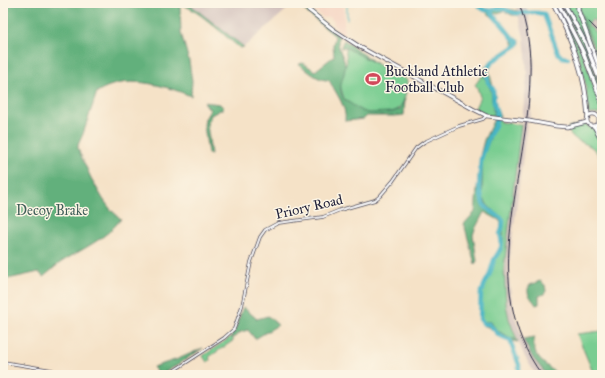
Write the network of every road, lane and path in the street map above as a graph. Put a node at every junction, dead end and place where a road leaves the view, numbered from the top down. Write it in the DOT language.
graph roads {
  1 [pos="297,3"];
  2 [pos="553,3"];
  3 [pos="558,3"];
  4 [pos="564,3"];
  5 [pos="578,3"];
  6 [pos="602,85"];
  7 [pos="602,103"];
  8 [pos="487,116"];
  9 [pos="588,117"];
  10 [pos="600,117"];
  11 [pos="587,122"];
  12 [pos="594,126"];
  13 [pos="602,140"];
  14 [pos="3,362"];
  15 [pos="54,375"];
  16 [pos="167,375"];
  1 -- 8 [label="street"];
  2 -- 9 [label="highway"];
  3 -- 7 [label="highway"];
  4 -- 6 [label="highway"];
  5 -- 6 [label="highway"];
  8 -- 11 [label="street, bridge"];
  8 -- 16 [label="street, Priory Road"];
  9 -- 10 [label="street"];
  9 -- 11 [label="street"];
  10 -- 12 [label="street"];
  11 -- 12 [label="street"];
  12 -- 13 [label="highway"];
  14 -- 15 [label="street"];
}
